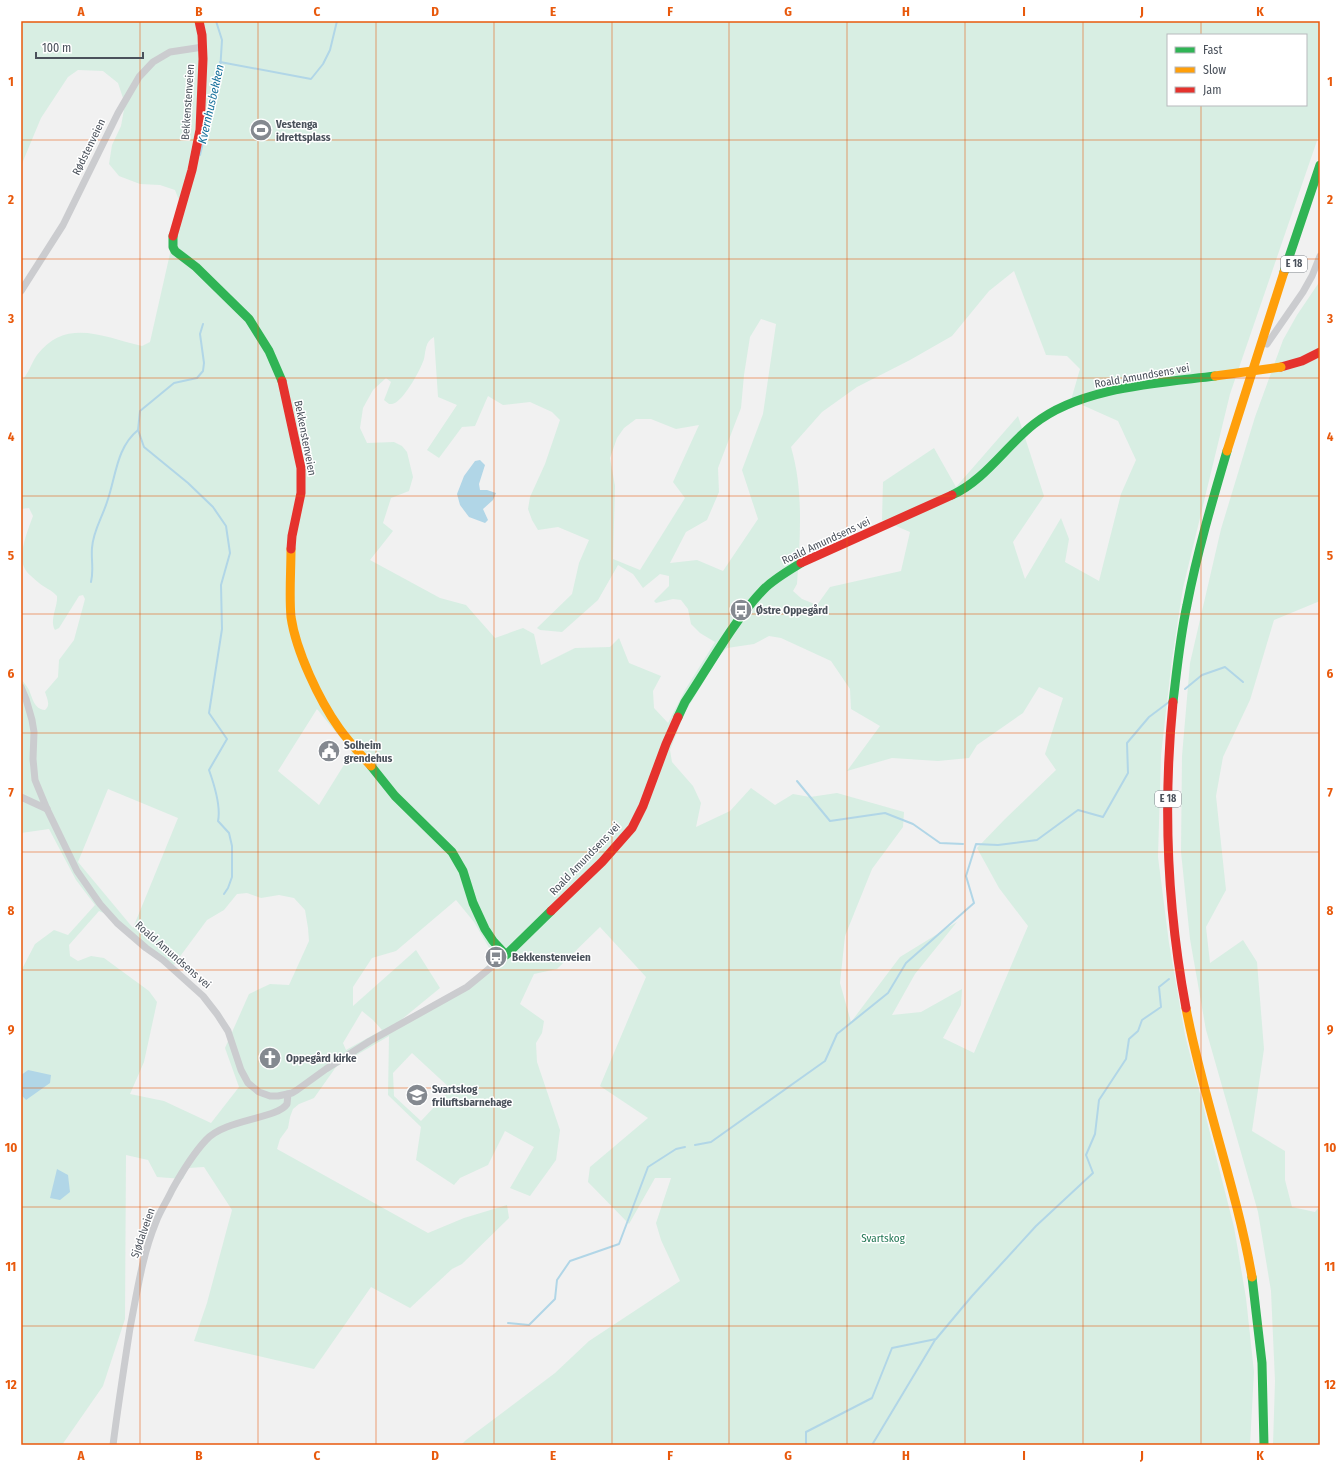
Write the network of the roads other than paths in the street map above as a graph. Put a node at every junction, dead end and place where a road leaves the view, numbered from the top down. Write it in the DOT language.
graph roads {
  1 [pos="200,21"];
  2 [pos="203,47"];
  3 [pos="1320,165"];
  4 [pos="1320,184"];
  5 [pos="1320,256"];
  6 [pos="21,291"];
  7 [pos="1267,344"];
  8 [pos="1320,352"];
  9 [pos="21,686"];
  10 [pos="21,797"];
  11 [pos="47,809"];
  12 [pos="506,955"];
  13 [pos="288,1094"];
  14 [pos="113,1445"];
  15 [pos="1264,1445"];
  16 [pos="1270,1445"];
  1 -- 2 [label="main road, Bekkenstenveien"];
  2 -- 6 [label="street, Rødstenveien"];
  2 -- 12 [label="main road, Bekkenstenveien"];
  3 -- 15 [label="main road, E 18"];
  4 -- 7 [label="main road, E 18"];
  5 -- 7 [label="street"];
  7 -- 16 [label="main road, E 18"];
  8 -- 12 [label="main road, Roald Amundsens vei, bridge"];
  9 -- 11 [label="street, Roald Amundsens vei"];
  10 -- 11 [label="street"];
  11 -- 13 [label="street, Roald Amundsens vei"];
  12 -- 13 [label="street, Roald Amundsens vei"];
  13 -- 14 [label="street, Sjødalveien"];
}
